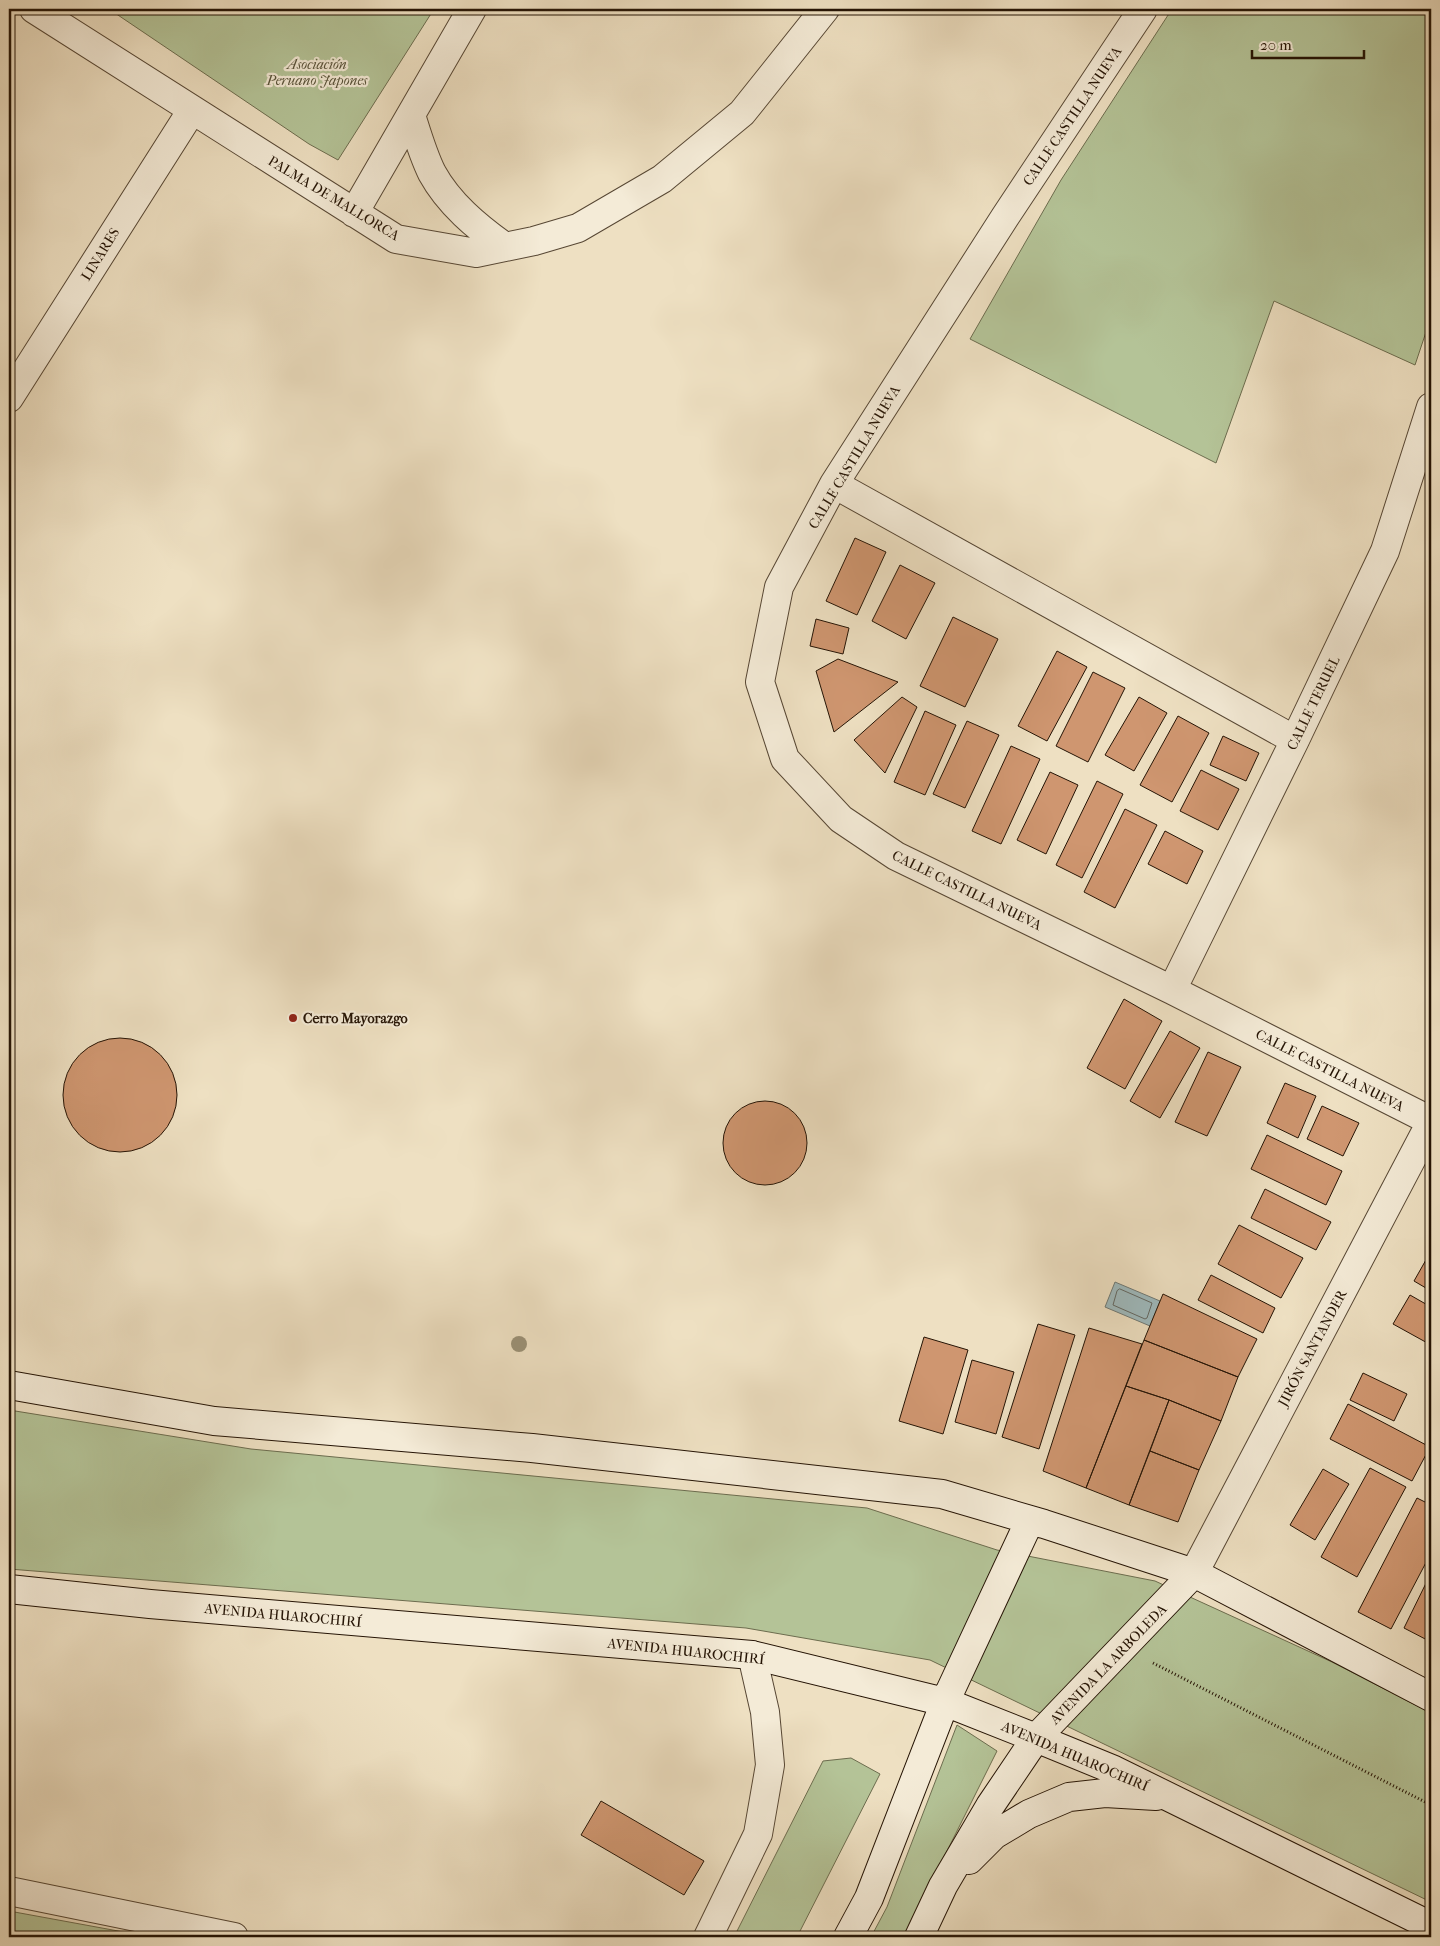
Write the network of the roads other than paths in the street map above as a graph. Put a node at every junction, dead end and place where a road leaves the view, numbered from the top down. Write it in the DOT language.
graph roads {
  1 [pos="34,9"];
  2 [pos="472,9"];
  3 [pos="825,9"];
  4 [pos="1143,9"];
  5 [pos="192,110"];
  6 [pos="411,115"];
  7 [pos="354,213"];
  8 [pos="505,247"];
  9 [pos="9,398"];
  10 [pos="1431,407"];
  11 [pos="834,484"];
  12 [pos="1295,740"];
  13 [pos="1172,990"];
  14 [pos="1431,1122"];
  15 [pos="9,1385"];
  16 [pos="1030,1520"];
  17 [pos="1194,1573"];
  18 [pos="9,1589"];
  19 [pos="752,1655"];
  20 [pos="1431,1697"];
  21 [pos="945,1702"];
  22 [pos="1036,1738"];
  23 [pos="1168,1797"];
  24 [pos="943,1886"];
  25 [pos="9,1891"];
  26 [pos="1431,1926"];
  27 [pos="234,1937"];
  28 [pos="708,1937"];
  29 [pos="848,1937"];
  30 [pos="919,1937"];
  1 -- 5 [label="street, PALMA DE MALLORCA"];
  2 -- 6 [label="street"];
  3 -- 8 [label="street, PALMA DE MALLORCA"];
  4 -- 11 [label="street, CALLE CASTILLA NUEVA"];
  5 -- 7 [label="street, PALMA DE MALLORCA"];
  5 -- 9 [label="street, LINARES"];
  6 -- 7 [label="street"];
  6 -- 8 [label="street"];
  7 -- 8 [label="street, PALMA DE MALLORCA"];
  10 -- 12 [label="street, CALLE TERUEL"];
  11 -- 12 [label="street"];
  11 -- 13 [label="street, CALLE CASTILLA NUEVA"];
  12 -- 13 [label="street, CALLE TERUEL"];
  13 -- 14 [label="street, CALLE CASTILLA NUEVA"];
  14 -- 17 [label="street, JIRÓN SANTANDER"];
  15 -- 16 [label="street"];
  16 -- 17 [label="street"];
  16 -- 21 [label="street"];
  17 -- 20 [label="street"];
  17 -- 22 [label="street, AVENIDA LA ARBOLEDA"];
  18 -- 19 [label="street, AVENIDA HUAROCHIRÍ"];
  19 -- 21 [label="street, AVENIDA HUAROCHIRÍ"];
  19 -- 28 [label="street"];
  21 -- 22 [label="street, AVENIDA HUAROCHIRÍ"];
  21 -- 29 [label="street"];
  22 -- 23 [label="street, AVENIDA HUAROCHIRÍ"];
  22 -- 24 [label="street, AVENIDA LA ARBOLEDA"];
  23 -- 24 [label="street"];
  23 -- 26 [label="street, AVENIDA HUAROCHIRÍ"];
  24 -- 30 [label="street, AVENIDA LA ARBOLEDA"];
  25 -- 27 [label="street"];
}
